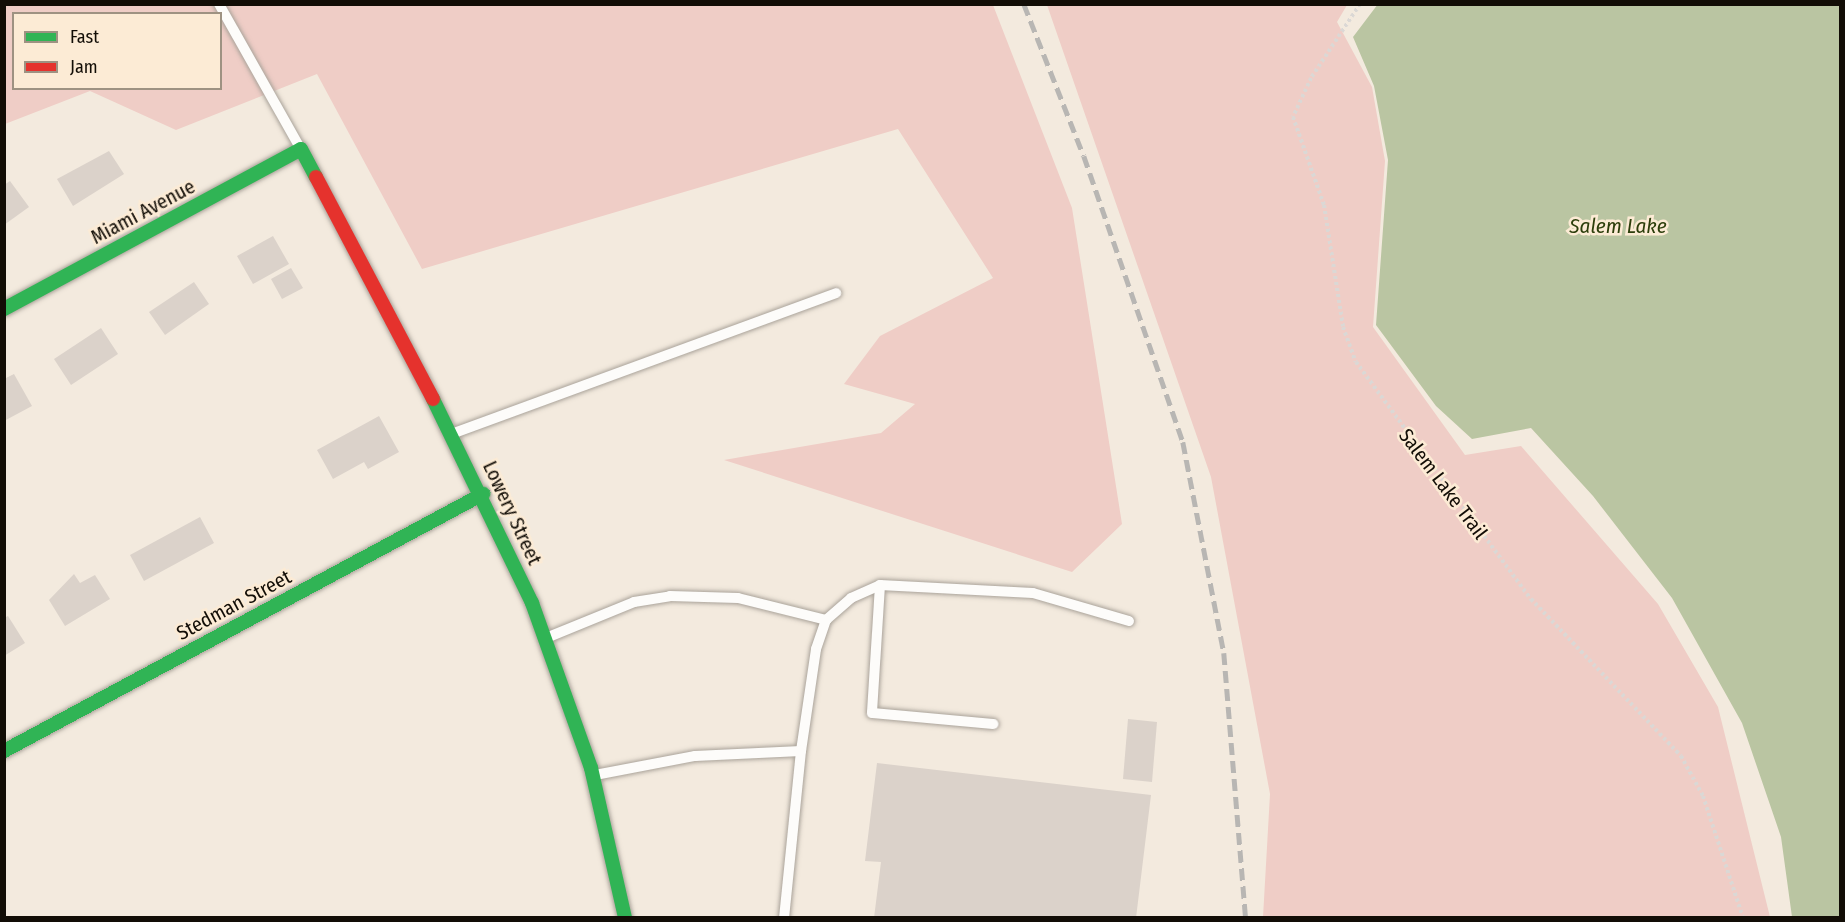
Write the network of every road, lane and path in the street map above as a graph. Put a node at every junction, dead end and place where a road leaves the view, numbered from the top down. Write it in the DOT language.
graph roads {
  1 [pos="219,4"];
  2 [pos="1360,4"];
  3 [pos="301,149"];
  4 [pos="836,293"];
  5 [pos="4,309"];
  6 [pos="451,434"];
  7 [pos="483,494"];
  8 [pos="880,585"];
  9 [pos="826,620"];
  10 [pos="1129,621"];
  11 [pos="546,638"];
  12 [pos="994,724"];
  13 [pos="4,751"];
  14 [pos="801,751"];
  15 [pos="594,775"];
  16 [pos="625,918"];
  17 [pos="784,918"];
  18 [pos="1743,918"];
  1 -- 3 [label="lane"];
  2 -- 18 [label="path, Salem Lake Trail"];
  3 -- 5 [label="street, Miami Avenue"];
  3 -- 6 [label="street, Lowery Street"];
  4 -- 6 [label="lane"];
  6 -- 7 [label="street, Lowery Street"];
  7 -- 11 [label="street, Lowery Street"];
  7 -- 13 [label="street, Stedman Street"];
  8 -- 9 [label="lane"];
  8 -- 10 [label="lane"];
  8 -- 12 [label="lane"];
  9 -- 11 [label="lane"];
  9 -- 14 [label="lane"];
  11 -- 15 [label="street, Lowery Street"];
  14 -- 15 [label="lane"];
  14 -- 17 [label="lane"];
  15 -- 16 [label="street, Lowery Street"];
}
